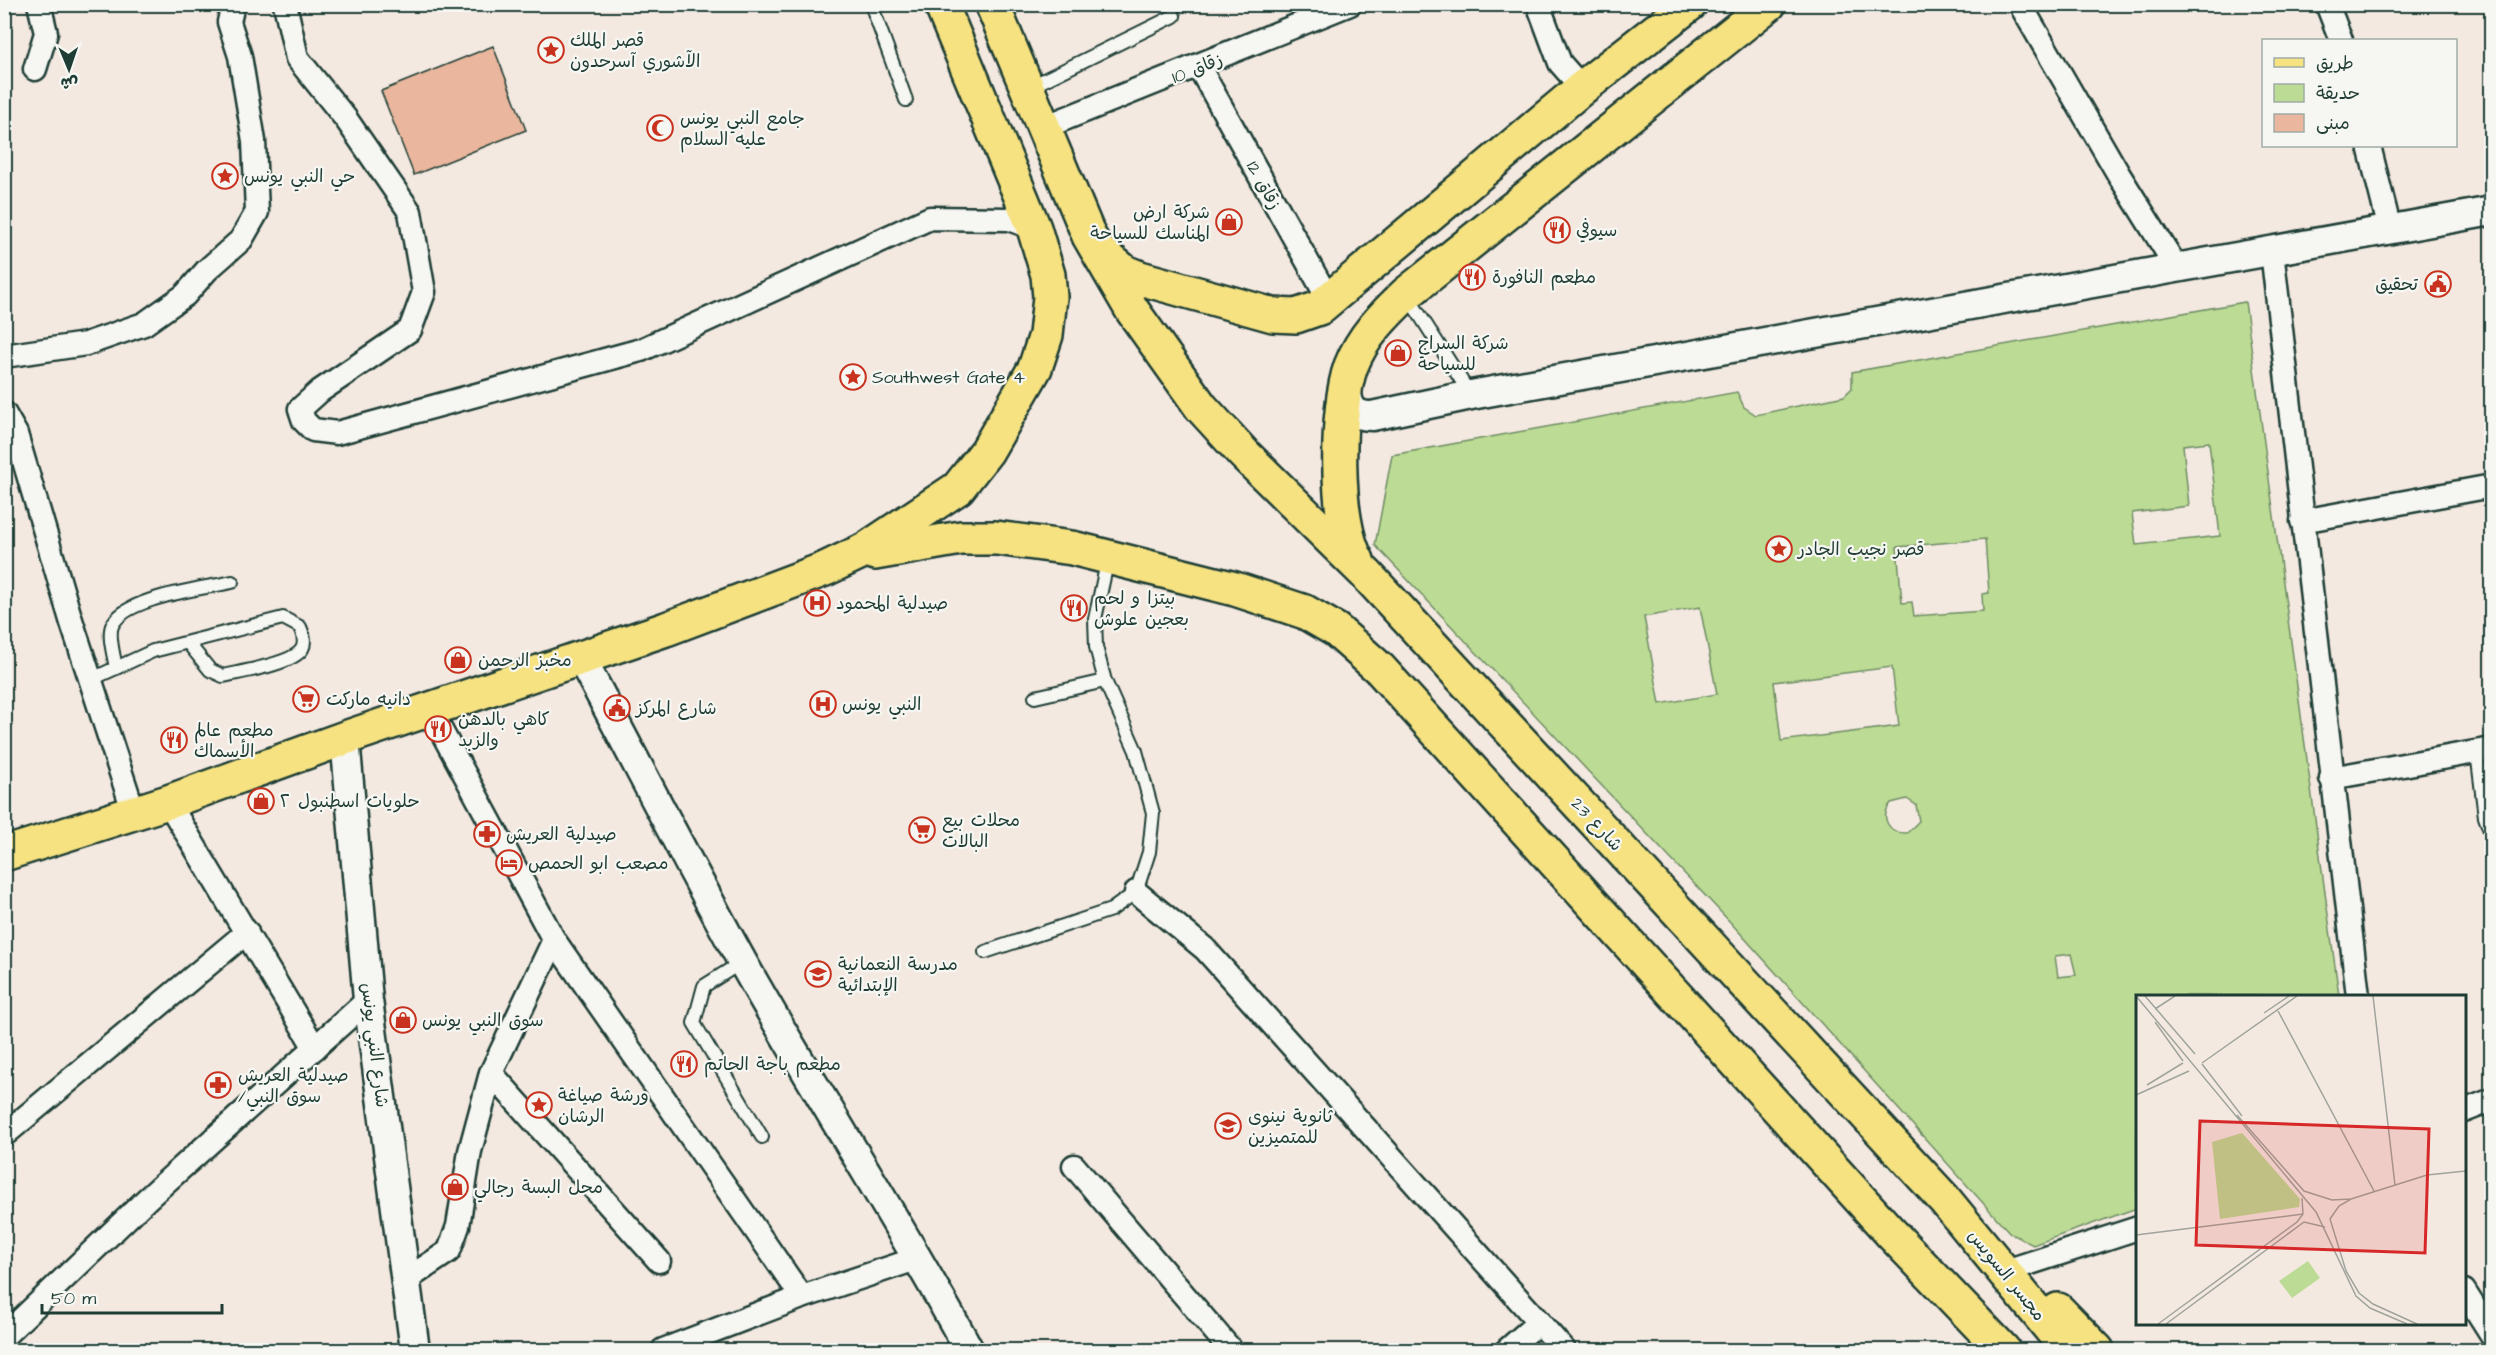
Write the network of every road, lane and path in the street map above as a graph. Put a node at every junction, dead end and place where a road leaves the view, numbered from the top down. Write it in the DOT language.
graph roads {
  1 [pos="39,4"];
  2 [pos="233,4"];
  3 [pos="285,4"];
  4 [pos="871,4"];
  5 [pos="941,4"];
  6 [pos="992,4"];
  7 [pos="1350,4"];
  8 [pos="1538,4"];
  9 [pos="1690,4"];
  10 [pos="1770,4"];
  11 [pos="2020,4"];
  12 [pos="2326,4"];
  13 [pos="1174,16"];
  14 [pos="2341,39"];
  15 [pos="1199,67"];
  16 [pos="35,69"];
  17 [pos="1582,88"];
  18 [pos="1026,89"];
  19 [pos="906,100"];
  20 [pos="1042,128"];
  21 [pos="2369,147"];
  22 [pos="2492,211"];
  23 [pos="1034,228"];
  24 [pos="2390,230"];
  25 [pos="1089,236"];
  26 [pos="2272,251"];
  27 [pos="2177,268"];
  28 [pos="1406,294"];
  29 [pos="1330,302"];
  30 [pos="4,356"];
  31 [pos="1347,388"];
  32 [pos="1471,395"];
  33 [pos="4,413"];
  34 [pos="2492,486"];
  35 [pos="2302,521"];
  36 [pos="1108,557"];
  37 [pos="825,569"];
  38 [pos="1366,574"];
  39 [pos="232,582"];
  40 [pos="188,643"];
  41 [pos="582,658"];
  42 [pos="116,668"];
  43 [pos="92,679"];
  44 [pos="1105,681"];
  45 [pos="1035,697"];
  46 [pos="430,710"];
  47 [pos="345,738"];
  48 [pos="2484,751"];
  49 [pos="2331,778"];
  50 [pos="168,802"];
  51 [pos="134,813"];
  52 [pos="2492,836"];
  53 [pos="4,854"];
  54 [pos="1136,892"];
  55 [pos="247,932"];
  56 [pos="554,940"];
  57 [pos="985,952"];
  58 [pos="742,962"];
  59 [pos="2358,995"];
  60 [pos="368,1000"];
  61 [pos="315,1047"];
  62 [pos="491,1073"];
  63 [pos="2492,1100"];
  64 [pos="2466,1110"];
  65 [pos="4,1135"];
  66 [pos="762,1137"];
  67 [pos="1074,1166"];
  68 [pos="1945,1200"];
  69 [pos="2136,1229"];
  70 [pos="1890,1232"];
  71 [pos="919,1258"];
  72 [pos="659,1261"];
  73 [pos="2018,1267"];
  74 [pos="406,1280"];
  75 [pos="2466,1294"];
  76 [pos="802,1298"];
  77 [pos="1539,1323"];
  78 [pos="2492,1335"];
  79 [pos="4,1336"];
  80 [pos="415,1350"];
  81 [pos="663,1350"];
  82 [pos="969,1350"];
  83 [pos="1231,1350"];
  84 [pos="1507,1350"];
  85 [pos="1564,1350"];
  86 [pos="1977,1350"];
  87 [pos="2003,1350"];
  88 [pos="2068,1350"];
  89 [pos="2097,1350"];
  1 -- 16 [label="street"];
  2 -- 30 [label="street"];
  3 -- 23 [label="street"];
  4 -- 19 [label="lane"];
  5 -- 23 [label="main road"];
  6 -- 18 [label="main road"];
  7 -- 15 [label="street, زقاق 10"];
  8 -- 17 [label="street"];
  9 -- 17 [label="main road"];
  10 -- 28 [label="main road"];
  11 -- 27 [label="street"];
  12 -- 14 [label="street"];
  13 -- 18 [label="lane"];
  15 -- 20 [label="street, زقاق 10"];
  15 -- 29 [label="street, زقاق 12"];
  17 -- 29 [label="main road"];
  18 -- 20 [label="main road"];
  20 -- 25 [label="main road"];
  21 -- 24 [label="street"];
  22 -- 24 [label="street"];
  23 -- 37 [label="main road"];
  24 -- 26 [label="street"];
  25 -- 29 [label="main road"];
  25 -- 38 [label="main road, شارع 23"];
  26 -- 27 [label="street"];
  26 -- 35 [label="street"];
  27 -- 32 [label="street"];
  28 -- 31 [label="main road"];
  28 -- 32 [label="lane"];
  31 -- 32 [label="street"];
  31 -- 38 [label="main road"];
  33 -- 43 [label="street"];
  34 -- 35 [label="street"];
  35 -- 49 [label="street"];
  36 -- 37 [label="main road"];
  36 -- 44 [label="lane"];
  36 -- 70 [label="main road"];
  37 -- 41 [label="main road"];
  38 -- 68 [label="main road, شارع 23"];
  39 -- 42 [label="lane"];
  40 -- 40 [label="lane"];
  40 -- 42 [label="lane"];
  41 -- 46 [label="main road"];
  41 -- 58 [label="street"];
  42 -- 43 [label="lane"];
  43 -- 51 [label="street"];
  44 -- 45 [label="lane"];
  44 -- 54 [label="lane"];
  46 -- 47 [label="main road"];
  46 -- 56 [label="street"];
  47 -- 50 [label="main road"];
  47 -- 60 [label="street, شارع النبي يونس"];
  48 -- 49 [label="street"];
  48 -- 52 [label="lane"];
  49 -- 59 [label="street"];
  50 -- 51 [label="main road"];
  50 -- 55 [label="street"];
  51 -- 53 [label="main road"];
  54 -- 57 [label="lane"];
  54 -- 77 [label="street"];
  55 -- 61 [label="street"];
  55 -- 65 [label="street"];
  56 -- 62 [label="street"];
  56 -- 76 [label="street"];
  58 -- 66 [label="lane"];
  58 -- 71 [label="street"];
  60 -- 61 [label="street"];
  60 -- 74 [label="street, شارع النبي يونس"];
  61 -- 79 [label="street"];
  62 -- 72 [label="street"];
  62 -- 74 [label="street"];
  63 -- 64 [label="street"];
  67 -- 83 [label="street"];
  68 -- 73 [label="main road"];
  68 -- 88 [label="main road, مجسر السويس"];
  69 -- 73 [label="street"];
  70 -- 86 [label="main road"];
  70 -- 87 [label="main road"];
  71 -- 76 [label="street"];
  71 -- 82 [label="street"];
  73 -- 89 [label="main road"];
  74 -- 80 [label="street, شارع النبي يونس"];
  75 -- 78 [label="street"];
  76 -- 81 [label="street"];
  77 -- 84 [label="street"];
  77 -- 85 [label="street"];
}
